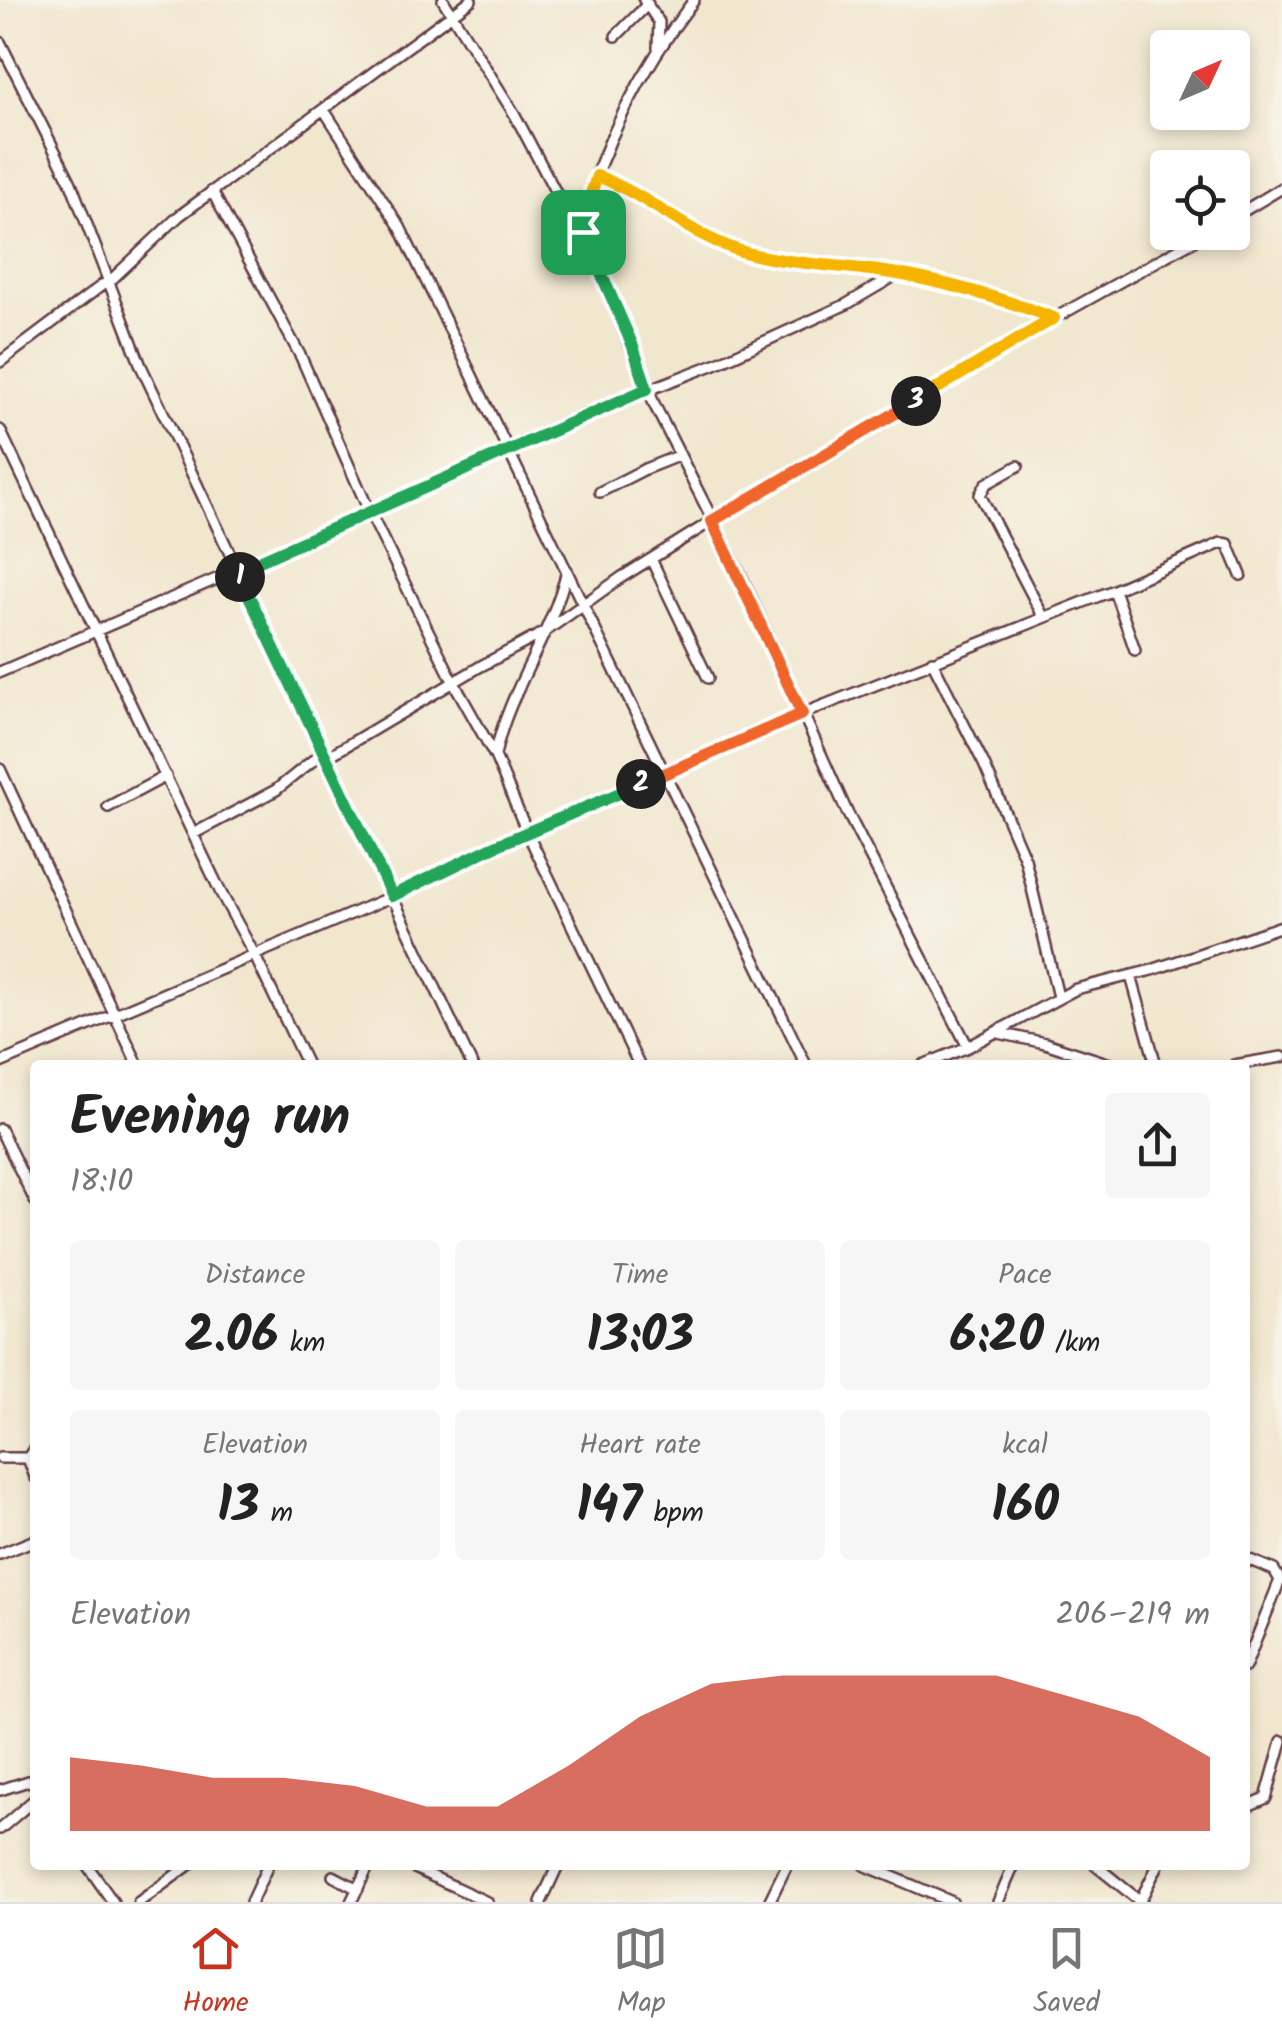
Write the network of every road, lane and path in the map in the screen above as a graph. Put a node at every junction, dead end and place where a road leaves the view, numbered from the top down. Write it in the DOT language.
graph roads {
  1 [pos="443,0"];
  2 [pos="471,0"];
  3 [pos="694,0"];
  4 [pos="646,2"];
  5 [pos="454,15"];
  6 [pos="616,36"];
  7 [pos="0,42"];
  8 [pos="656,56"];
  9 [pos="324,110"];
  10 [pos="597,176"];
  11 [pos="1282,188"];
  12 [pos="212,191"];
  13 [pos="1250,207"];
  14 [pos="583,232"];
  15 [pos="1177,250"];
  16 [pos="898,274"];
  17 [pos="109,281"];
  18 [pos="1054,318"];
  19 [pos="0,362"];
  20 [pos="647,389"];
  21 [pos="0,430"];
  22 [pos="507,448"];
  23 [pos="680,455"];
  24 [pos="1018,466"];
  25 [pos="600,492"];
  26 [pos="370,513"];
  27 [pos="712,521"];
  28 [pos="651,559"];
  29 [pos="568,568"];
  30 [pos="238,571"];
  31 [pos="1241,575"];
  32 [pos="1114,590"];
  33 [pos="584,605"];
  34 [pos="1042,616"];
  35 [pos="97,630"];
  36 [pos="543,633"];
  37 [pos="1134,650"];
  38 [pos="932,661"];
  39 [pos="0,672"];
  40 [pos="708,678"];
  41 [pos="454,683"];
  42 [pos="802,714"];
  43 [pos="323,756"];
  44 [pos="495,756"];
  45 [pos="0,769"];
  46 [pos="663,774"];
  47 [pos="166,776"];
  48 [pos="108,808"];
  49 [pos="527,832"];
  50 [pos="193,834"];
  51 [pos="392,896"];
  52 [pos="1282,926"];
  53 [pos="254,954"];
  54 [pos="1131,976"];
  55 [pos="1058,997"];
  56 [pos="116,1015"];
  57 [pos="996,1033"];
  58 [pos="968,1047"];
  59 [pos="1282,1057"];
  60 [pos="136,1060"];
  61 [pos="305,1060"];
  62 [pos="470,1060"];
  63 [pos="637,1060"];
  64 [pos="804,1060"];
  65 [pos="936,1060"];
  66 [pos="1097,1060"];
  67 [pos="1155,1060"];
  68 [pos="1250,1062"];
  69 [pos="0,1063"];
  70 [pos="0,1129"];
  71 [pos="30,1191"];
  72 [pos="30,1455"];
  73 [pos="0,1458"];
  74 [pos="28,1458"];
  75 [pos="30,1463"];
  76 [pos="30,1542"];
  77 [pos="0,1554"];
  78 [pos="1250,1560"];
  79 [pos="1250,1655"];
  80 [pos="1282,1742"];
  81 [pos="30,1781"];
  82 [pos="0,1790"];
  83 [pos="30,1800"];
  84 [pos="1250,1805"];
  85 [pos="0,1829"];
  86 [pos="90,1870"];
  87 [pos="170,1870"];
  88 [pos="182,1870"];
  89 [pos="266,1870"];
  90 [pos="367,1870"];
  91 [pos="418,1870"];
  92 [pos="556,1870"];
  93 [pos="785,1870"];
  94 [pos="876,1870"];
  95 [pos="1012,1870"];
  96 [pos="1101,1870"];
  97 [pos="1156,1870"];
  98 [pos="332,1876"];
  99 [pos="172,1877"];
  100 [pos="358,1888"];
  101 [pos="453,1888"];
  102 [pos="1141,1901"];
  103 [pos="113,1902"];
  104 [pos="138,1902"];
  105 [pos="251,1902"];
  106 [pos="351,1902"];
  107 [pos="446,1902"];
  108 [pos="487,1902"];
  109 [pos="541,1902"];
  110 [pos="769,1902"];
  111 [pos="952,1902"];
  112 [pos="998,1902"];
  1 -- 5 [label="street"];
  2 -- 5 [label="street"];
  3 -- 8 [label="street"];
  4 -- 6 [label="street"];
  4 -- 8 [label="street"];
  5 -- 9 [label="street"];
  5 -- 14 [label="street"];
  7 -- 17 [label="street"];
  8 -- 10 [label="street"];
  9 -- 12 [label="street"];
  9 -- 22 [label="street"];
  10 -- 14 [label="street"];
  10 -- 16 [label="street"];
  11 -- 13 [label="street"];
  12 -- 17 [label="street"];
  12 -- 26 [label="street"];
  14 -- 20 [label="street"];
  15 -- 18 [label="street"];
  16 -- 18 [label="street"];
  16 -- 20 [label="street"];
  17 -- 19 [label="street"];
  17 -- 30 [label="street"];
  18 -- 27 [label="street"];
  20 -- 22 [label="street"];
  20 -- 23 [label="street"];
  21 -- 35 [label="street"];
  22 -- 26 [label="street"];
  22 -- 29 [label="street"];
  23 -- 25 [label="street"];
  23 -- 27 [label="street"];
  24 -- 34 [label="street"];
  26 -- 30 [label="street"];
  26 -- 41 [label="street"];
  27 -- 28 [label="street"];
  27 -- 42 [label="street"];
  28 -- 33 [label="street"];
  28 -- 40 [label="street"];
  29 -- 33 [label="street"];
  29 -- 36 [label="street"];
  30 -- 35 [label="street"];
  30 -- 43 [label="street"];
  31 -- 32 [label="street"];
  32 -- 34 [label="street"];
  32 -- 37 [label="street"];
  33 -- 36 [label="street"];
  33 -- 46 [label="street"];
  34 -- 38 [label="street"];
  35 -- 39 [label="street"];
  35 -- 47 [label="street"];
  36 -- 41 [label="street"];
  36 -- 44 [label="street"];
  38 -- 42 [label="street"];
  38 -- 55 [label="street"];
  41 -- 43 [label="street"];
  41 -- 44 [label="street"];
  42 -- 46 [label="street"];
  42 -- 58 [label="street"];
  43 -- 50 [label="street"];
  43 -- 51 [label="street"];
  44 -- 49 [label="street"];
  45 -- 56 [label="street"];
  46 -- 49 [label="street"];
  46 -- 64 [label="street"];
  47 -- 48 [label="street"];
  47 -- 50 [label="street"];
  49 -- 51 [label="street"];
  49 -- 63 [label="street"];
  50 -- 53 [label="street"];
  51 -- 53 [label="street"];
  51 -- 62 [label="street"];
  52 -- 54 [label="street"];
  53 -- 56 [label="street"];
  53 -- 61 [label="street"];
  54 -- 55 [label="street"];
  54 -- 67 [label="street"];
  55 -- 57 [label="street"];
  56 -- 60 [label="street"];
  56 -- 69 [label="street"];
  57 -- 58 [label="street"];
  57 -- 66 [label="street"];
  58 -- 65 [label="street"];
  59 -- 68 [label="street"];
  70 -- 71 [label="street"];
  72 -- 74 [label="street"];
  73 -- 74 [label="street"];
  74 -- 75 [label="street"];
  76 -- 77 [label="street"];
  78 -- 79 [label="street"];
  80 -- 84 [label="street"];
  81 -- 82 [label="street"];
  83 -- 85 [label="street"];
  86 -- 103 [label="street"];
  87 -- 99 [label="street"];
  88 -- 99 [label="street"];
  89 -- 105 [label="street"];
  90 -- 100 [label="street"];
  91 -- 101 [label="street"];
  92 -- 109 [label="street"];
  93 -- 110 [label="street"];
  94 -- 111 [label="street"];
  95 -- 112 [label="street"];
  96 -- 102 [label="street"];
  97 -- 102 [label="street"];
  98 -- 100 [label="street"];
  99 -- 104 [label="street"];
  100 -- 106 [label="street"];
  101 -- 107 [label="street"];
  101 -- 108 [label="street"];
}
